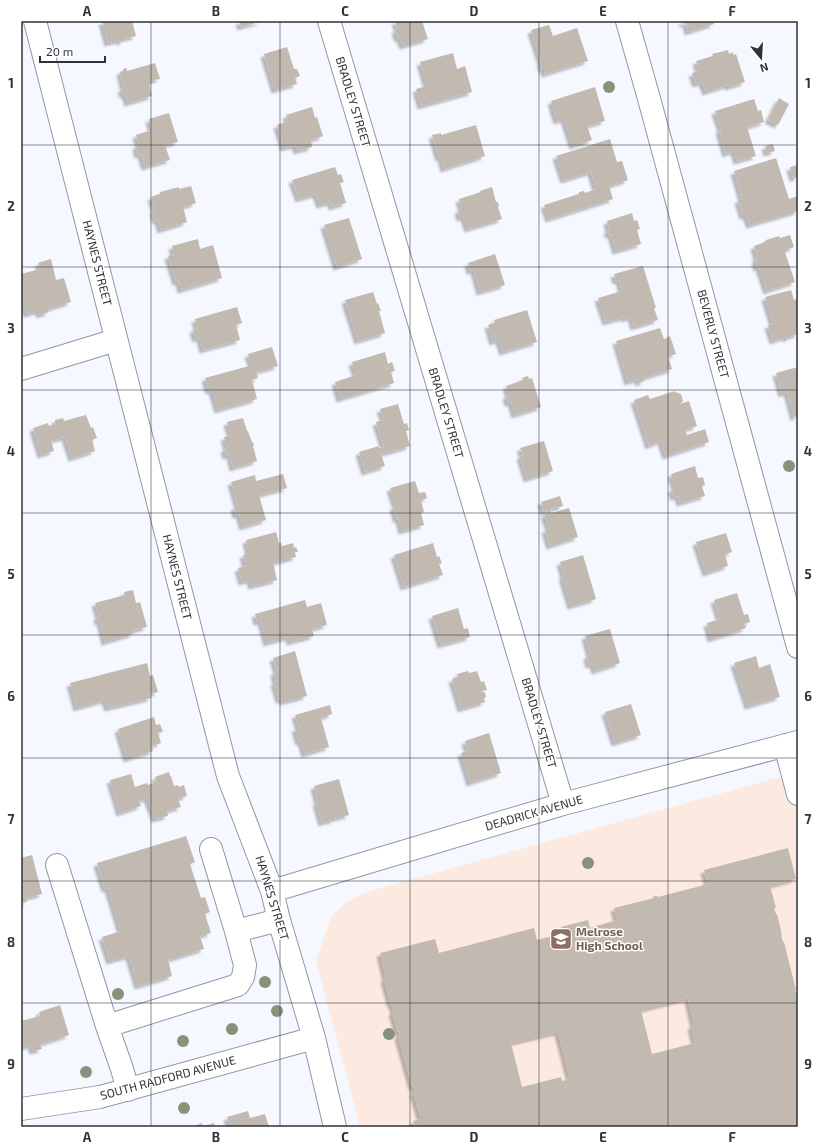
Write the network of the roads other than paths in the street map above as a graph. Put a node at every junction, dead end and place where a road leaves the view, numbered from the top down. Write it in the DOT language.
graph roads {
  1 [pos="35,21"];
  2 [pos="329,21"];
  3 [pos="627,21"];
  4 [pos="116,340"];
  5 [pos="21,369"];
  6 [pos="798,647"];
  7 [pos="791,744"];
  8 [pos="798,794"];
  9 [pos="563,804"];
  10 [pos="211,849"];
  11 [pos="57,865"];
  12 [pos="272,891"];
  13 [pos="279,920"];
  14 [pos="236,931"];
  15 [pos="107,1026"];
  16 [pos="314,1038"];
  17 [pos="128,1090"];
  18 [pos="21,1109"];
  19 [pos="335,1127"];
  1 -- 4 [label="street, HAYNES STREET"];
  2 -- 9 [label="street, BRADLEY STREET"];
  3 -- 6 [label="street, BEVERLY STREET"];
  4 -- 5 [label="street"];
  4 -- 12 [label="street, HAYNES STREET"];
  7 -- 8 [label="street"];
  7 -- 9 [label="street, DEADRICK AVENUE"];
  9 -- 12 [label="street, DEADRICK AVENUE"];
  10 -- 14 [label="street"];
  11 -- 15 [label="street"];
  12 -- 13 [label="street, HAYNES STREET"];
  13 -- 14 [label="street"];
  13 -- 16 [label="street, HAYNES STREET"];
  14 -- 15 [label="street"];
  15 -- 17 [label="street"];
  16 -- 17 [label="street, SOUTH RADFORD AVENUE"];
  16 -- 19 [label="street, HAYNES STREET"];
  17 -- 18 [label="street, SOUTH RADFORD AVENUE"];
}
